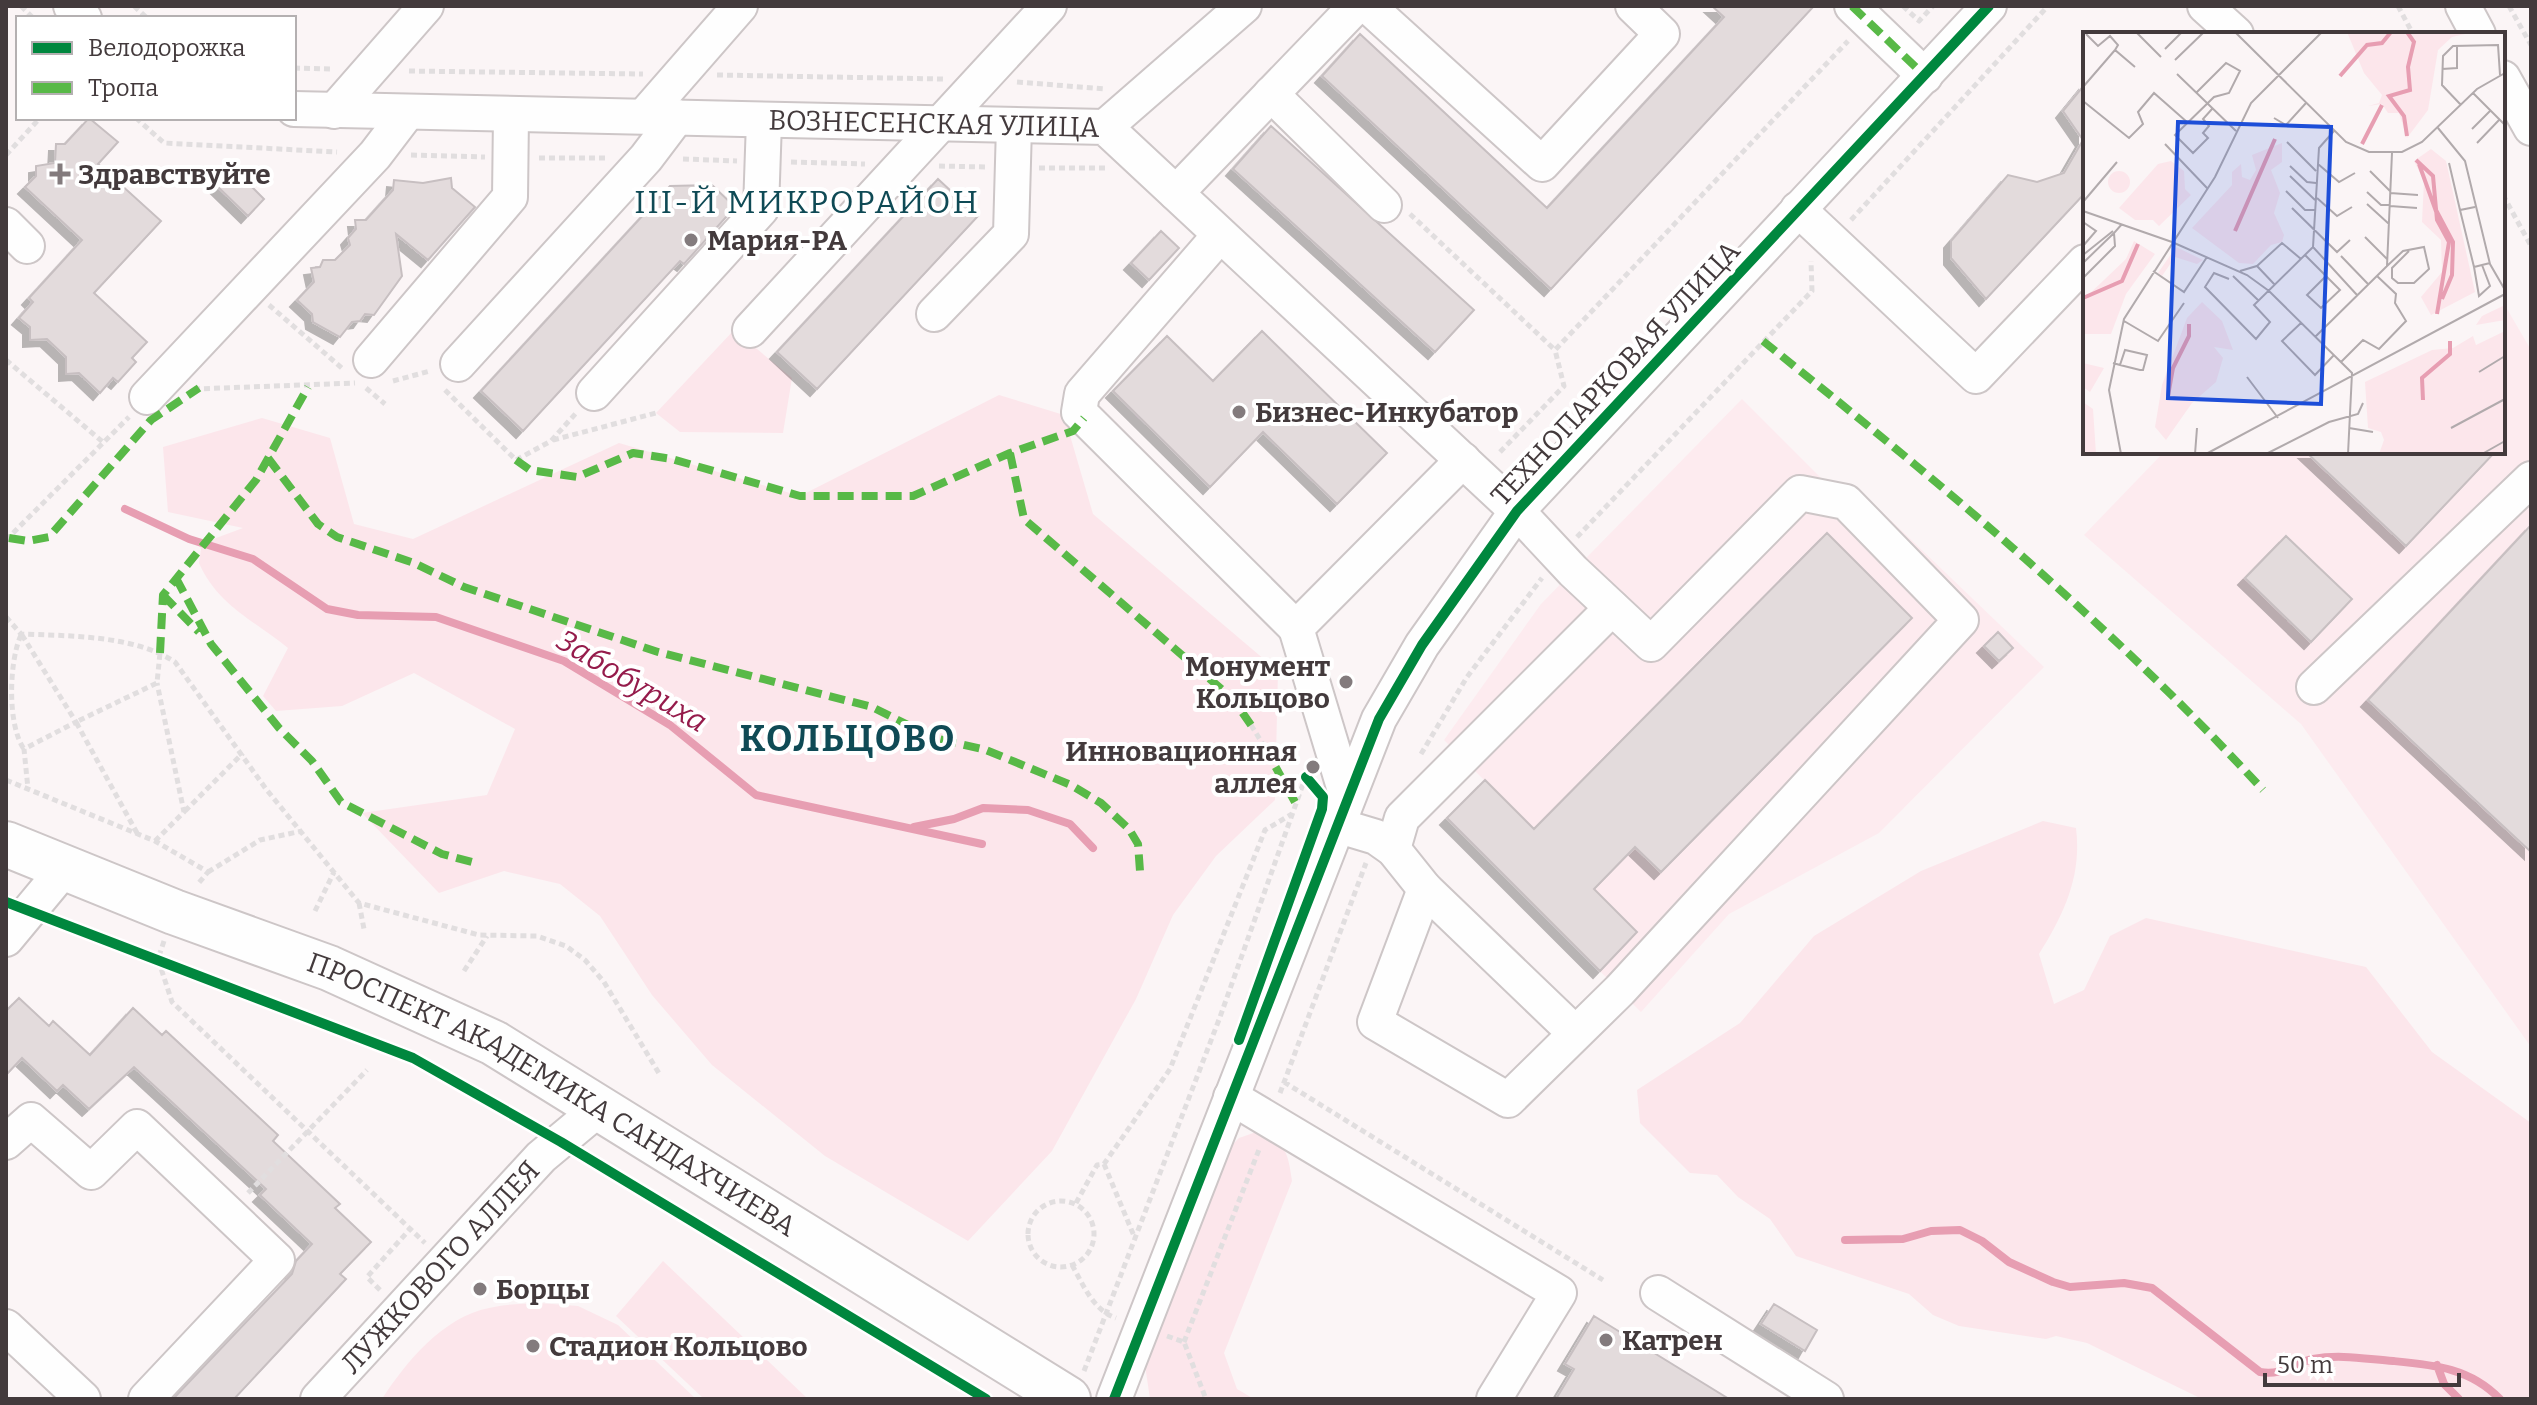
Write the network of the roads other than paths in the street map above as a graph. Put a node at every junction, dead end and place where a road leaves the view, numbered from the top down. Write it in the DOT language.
graph roads {
  1 [pos="426,6"];
  2 [pos="740,6"];
  3 [pos="1049,6"];
  4 [pos="1244,6"];
  5 [pos="1356,6"];
  6 [pos="1368,6"];
  7 [pos="1633,6"];
  8 [pos="1989,6"];
  9 [pos="2205,6"];
  10 [pos="2463,6"];
  11 [pos="1851,22"];
  12 [pos="2234,32"];
  13 [pos="2477,32"];
  14 [pos="1925,76"];
  15 [pos="2505,82"];
  16 [pos="1271,94"];
  17 [pos="296,109"];
  18 [pos="334,111"];
  19 [pos="407,113"];
  20 [pos="511,116"];
  21 [pos="644,116"];
  22 [pos="677,117"];
  23 [pos="1116,117"];
  24 [pos="764,121"];
  25 [pos="942,123"];
  26 [pos="1014,126"];
  27 [pos="2531,128"];
  28 [pos="1176,193"];
  29 [pos="1384,205"];
  30 [pos="1798,209"];
  31 [pos="1220,235"];
  32 [pos="2083,264"];
  33 [pos="934,314"];
  34 [pos="750,330"];
  35 [pos="443,368"];
  36 [pos="372,377"];
  37 [pos="594,393"];
  38 [pos="147,397"];
  39 [pos="1481,456"];
  40 [pos="2531,479"];
  41 [pos="1517,511"];
  42 [pos="1612,608"];
  43 [pos="1296,628"];
  44 [pos="2314,687"];
  45 [pos="1342,811"];
  46 [pos="6,844"];
  47 [pos="1393,849"];
  48 [pos="65,868"];
  49 [pos="1425,889"];
  50 [pos="6,939"];
  51 [pos="1575,1033"];
  52 [pos="1231,1097"];
  53 [pos="601,1107"];
  54 [pos="6,1142"];
  55 [pos="1658,1293"];
  56 [pos="6,1327"];
  57 [pos="83,1399"];
  58 [pos="146,1399"];
  59 [pos="318,1399"];
  60 [pos="1068,1399"];
  61 [pos="1114,1399"];
  62 [pos="1494,1399"];
  63 [pos="1826,1399"];
  1 -- 18 [label="street"];
  2 -- 21 [label="street"];
  3 -- 25 [label="street"];
  4 -- 23 [label="street"];
  5 -- 16 [label="street"];
  6 -- 7 [label="street"];
  8 -- 14 [label="street, ТЕХНОПАРКОВАЯ УЛИЦА"];
  9 -- 12 [label="street"];
  10 -- 13 [label="street"];
  11 -- 14 [label="street"];
  14 -- 30 [label="street, ТЕХНОПАРКОВАЯ УЛИЦА"];
  15 -- 27 [label="street"];
  16 -- 28 [label="street"];
  16 -- 29 [label="street"];
  17 -- 18 [label="street, ВОЗНЕСЕНСКАЯ УЛИЦА"];
  18 -- 19 [label="street, ВОЗНЕСЕНСКАЯ УЛИЦА"];
  19 -- 20 [label="street, ВОЗНЕСЕНСКАЯ УЛИЦА"];
  19 -- 38 [label="street"];
  20 -- 21 [label="street, ВОЗНЕСЕНСКАЯ УЛИЦА"];
  20 -- 36 [label="street"];
  21 -- 22 [label="street, ВОЗНЕСЕНСКАЯ УЛИЦА"];
  22 -- 24 [label="street, ВОЗНЕСЕНСКАЯ УЛИЦА"];
  22 -- 35 [label="street"];
  23 -- 26 [label="street, ВОЗНЕСЕНСКАЯ УЛИЦА"];
  23 -- 28 [label="street, ВОЗНЕСЕНСКАЯ УЛИЦА"];
  24 -- 25 [label="street, ВОЗНЕСЕНСКАЯ УЛИЦА"];
  24 -- 37 [label="street"];
  25 -- 26 [label="street, ВОЗНЕСЕНСКАЯ УЛИЦА"];
  25 -- 34 [label="street"];
  26 -- 33 [label="street"];
  28 -- 31 [label="street, ВОЗНЕСЕНСКАЯ УЛИЦА"];
  30 -- 32 [label="street"];
  30 -- 41 [label="street, ТЕХНОПАРКОВАЯ УЛИЦА"];
  31 -- 39 [label="street, ВОЗНЕСЕНСКАЯ УЛИЦА"];
  31 -- 43 [label="street"];
  39 -- 41 [label="street, ВОЗНЕСЕНСКАЯ УЛИЦА"];
  39 -- 43 [label="street"];
  40 -- 44 [label="street"];
  41 -- 42 [label="street, ВОЗНЕСЕНСКАЯ УЛИЦА"];
  41 -- 45 [label="street, ТЕХНОПАРКОВАЯ УЛИЦА"];
  42 -- 47 [label="street"];
  42 -- 51 [label="street, ВОЗНЕСЕНСКАЯ УЛИЦА"];
  43 -- 45 [label="street"];
  45 -- 47 [label="street"];
  45 -- 52 [label="street, ТЕХНОПАРКОВАЯ УЛИЦА"];
  46 -- 48 [label="main road, ПРОСПЕКТ АКАДЕМИКА САНДАХЧИЕВА"];
  47 -- 49 [label="street"];
  48 -- 50 [label="street"];
  48 -- 53 [label="main road, ПРОСПЕКТ АКАДЕМИКА САНДАХЧИЕВА"];
  49 -- 51 [label="street"];
  49 -- 51 [label="street"];
  52 -- 61 [label="street, ТЕХНОПАРКОВАЯ УЛИЦА"];
  52 -- 62 [label="street"];
  53 -- 59 [label="street, ЛУЖКОВОГО АЛЛЕЯ"];
  53 -- 60 [label="main road, ПРОСПЕКТ АКАДЕМИКА САНДАХЧИЕВА"];
  54 -- 58 [label="street"];
  55 -- 63 [label="street"];
  56 -- 57 [label="street"];
}
